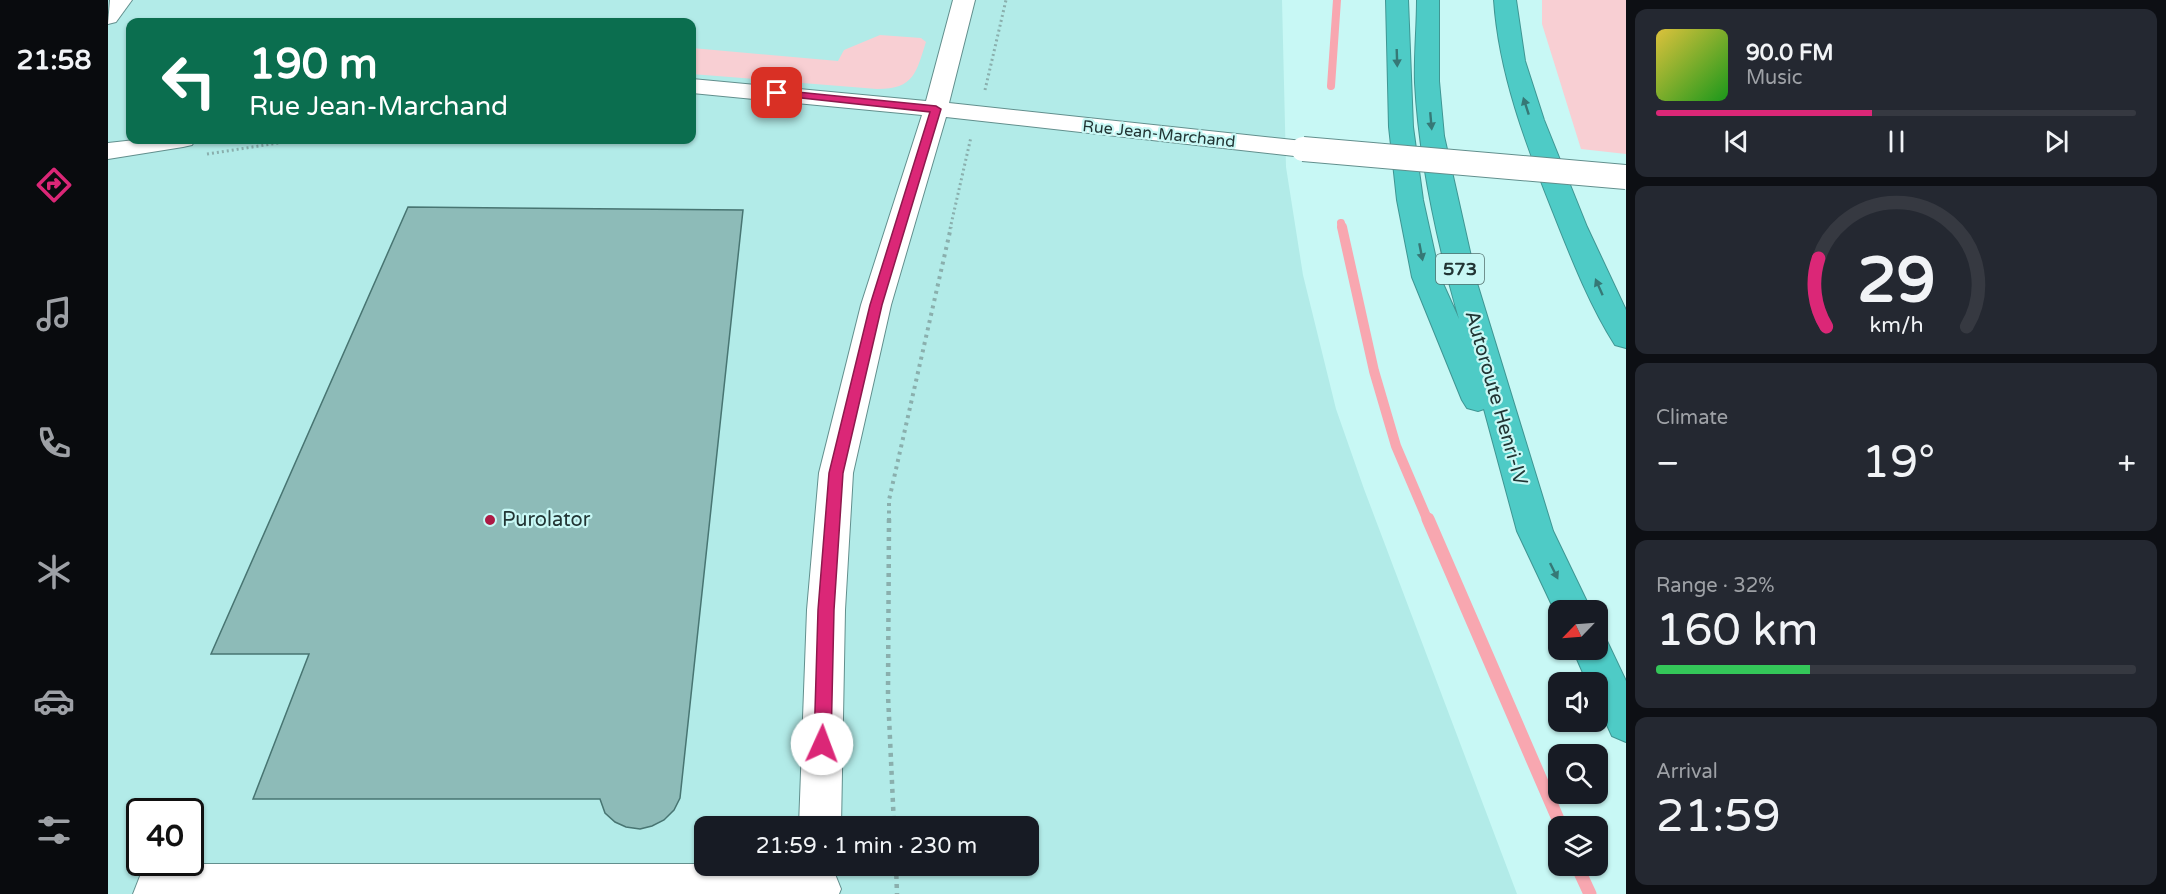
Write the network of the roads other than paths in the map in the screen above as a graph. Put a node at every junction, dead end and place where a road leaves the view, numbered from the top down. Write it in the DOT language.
graph roads {
  1 [pos="121,0"];
  2 [pos="964,0"];
  3 [pos="1397,0"];
  4 [pos="1428,0"];
  5 [pos="1506,0"];
  6 [pos="108,17"];
  7 [pos="696,86"];
  8 [pos="936,109"];
  9 [pos="156,144"];
  10 [pos="108,151"];
  11 [pos="1626,177"];
  12 [pos="1626,338"];
  13 [pos="1535,531"];
  14 [pos="1568,600"];
  15 [pos="1597,660"];
  16 [pos="1626,724"];
  17 [pos="820,816"];
  18 [pos="819,883"];
  19 [pos="695,890"];
  20 [pos="154,894"];
  1 -- 6 [label="street"];
  2 -- 8 [label="street"];
  3 -- 13 [label="highway, one-way"];
  4 -- 13 [label="highway, Autoroute Henri-IV / 573, one-way"];
  12 -- 5 [label="highway, one-way"];
  7 -- 8 [label="street, Rue Jean-Marchand"];
  8 -- 11 [label="street, Rue Jean-Marchand, bridge"];
  8 -- 17 [label="street"];
  9 -- 10 [label="street"];
  13 -- 14 [label="highway, Autoroute Henri-IV, one-way"];
  15 -- 16 [label="highway"];
  18 -- 19 [label="street"];
  19 -- 20 [label="street"];
}
